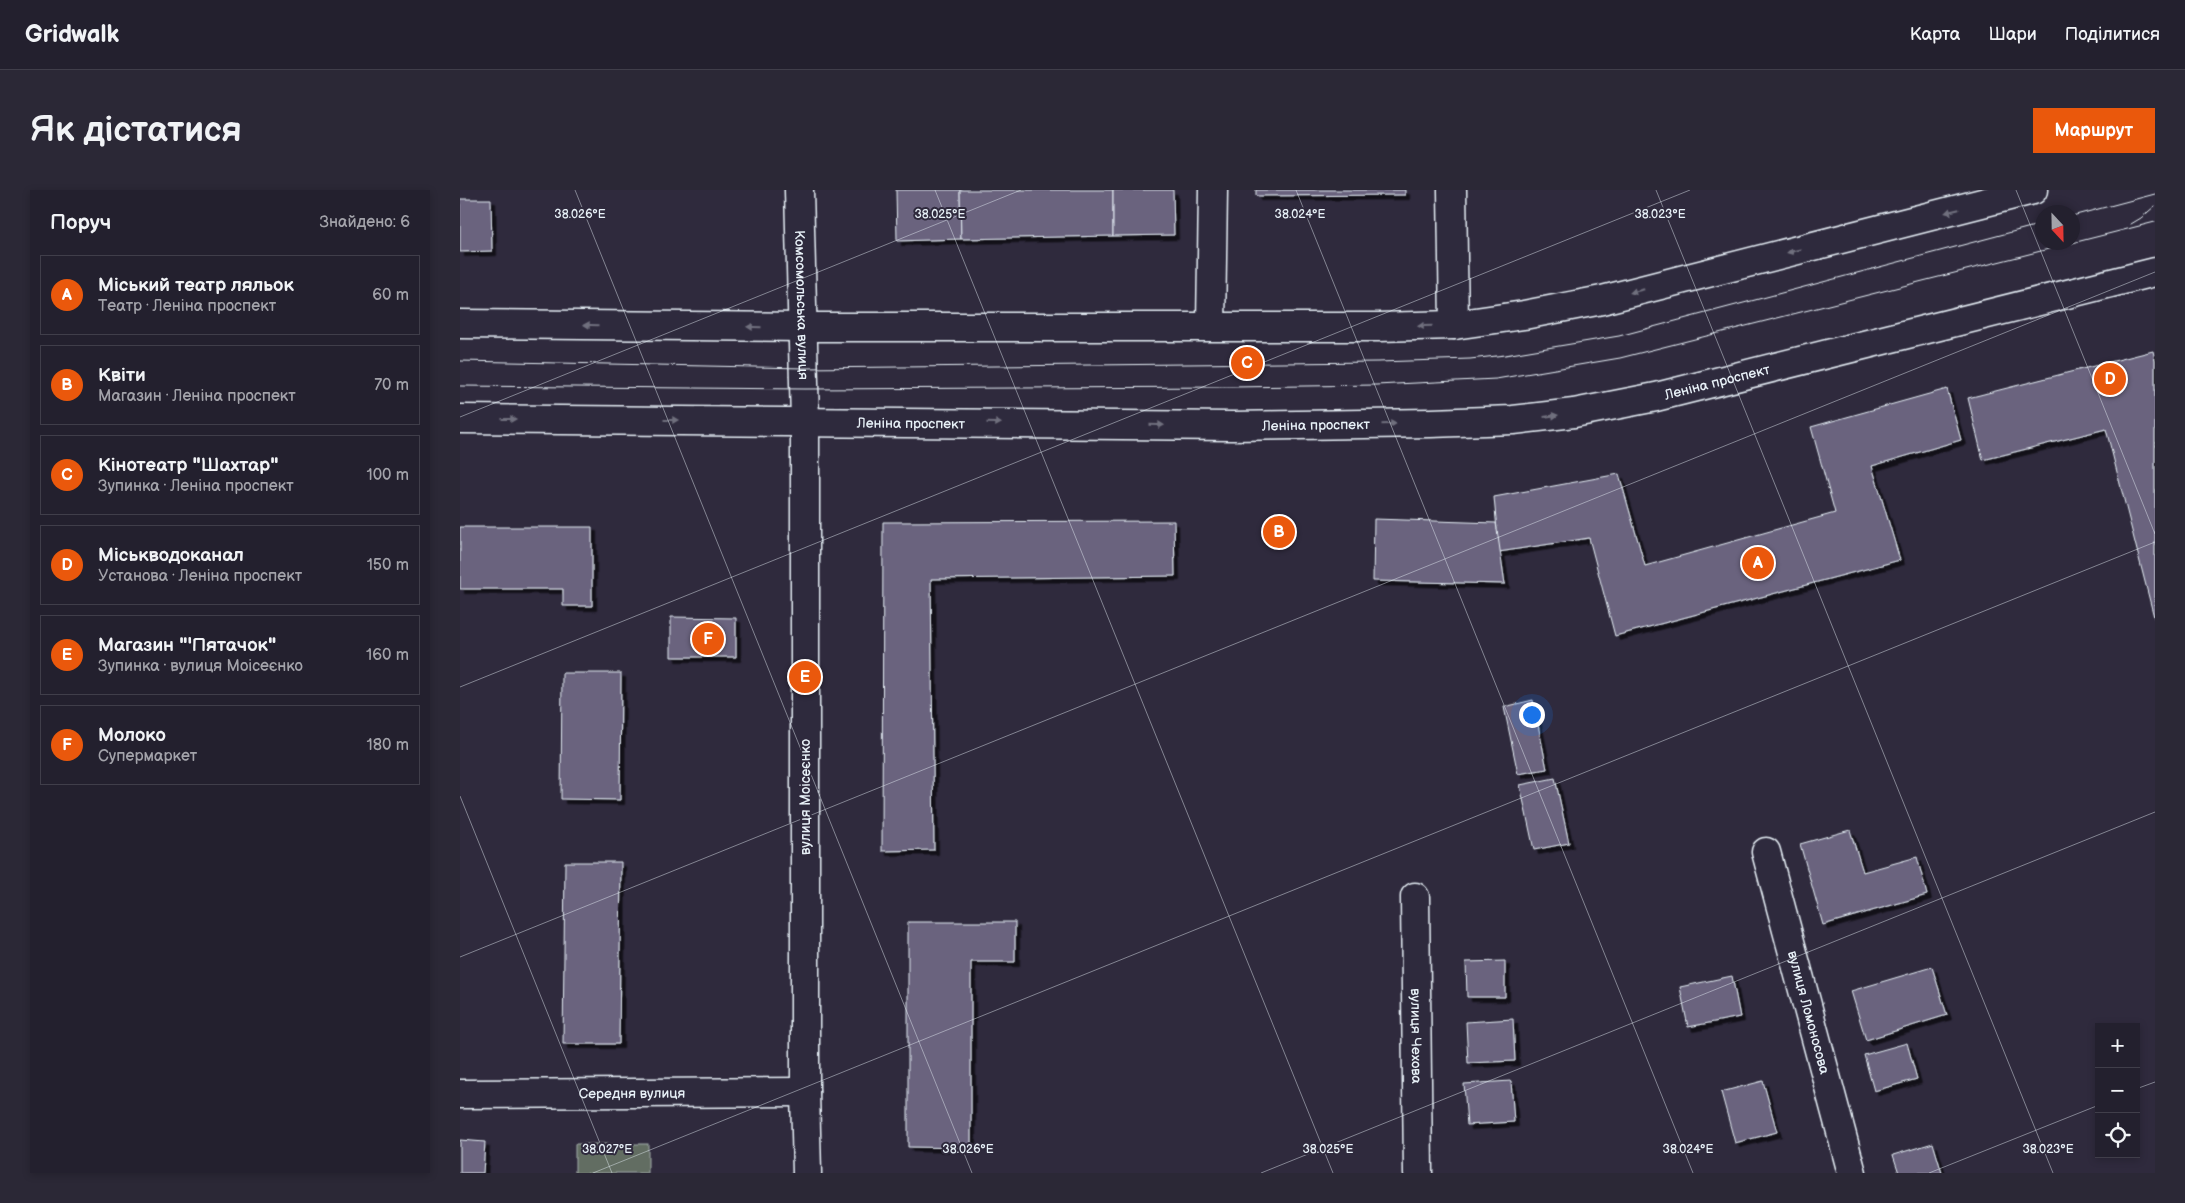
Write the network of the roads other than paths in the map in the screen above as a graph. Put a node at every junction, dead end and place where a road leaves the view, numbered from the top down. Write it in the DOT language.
graph roads {
  1 [pos="799,190"];
  2 [pos="1213,190"];
  3 [pos="1452,190"];
  4 [pos="2033,190"];
  5 [pos="2155,272"];
  6 [pos="460,324"];
  7 [pos="1454,325"];
  8 [pos="1211,326"];
  9 [pos="803,327"];
  10 [pos="460,419"];
  11 [pos="805,421"];
  12 [pos="1766,852"];
  13 [pos="1415,898"];
  14 [pos="805,1092"];
  15 [pos="460,1094"];
  16 [pos="807,1173"];
  17 [pos="1418,1173"];
  18 [pos="1852,1173"];
  1 -- 9 [label="main road, Комсомольська вулиця"];
  2 -- 8 [label="main road"];
  3 -- 7 [label="main road"];
  4 -- 7 [label="main road, one-way"];
  11 -- 5 [label="main road, Леніна проспект, one-way"];
  9 -- 6 [label="main road, one-way"];
  7 -- 8 [label="main road, one-way"];
  8 -- 9 [label="main road"];
  9 -- 11 [label="main road, Комсомольська вулиця"];
  10 -- 11 [label="main road, Леніна проспект, one-way"];
  11 -- 14 [label="main road, вулиця Моісеєнко"];
  12 -- 18 [label="main road, вулиця Ломоносова"];
  13 -- 17 [label="main road, вулиця Чехова"];
  14 -- 15 [label="main road, Середня вулиця"];
  14 -- 16 [label="main road, вулиця Моісеєнко"];
}
